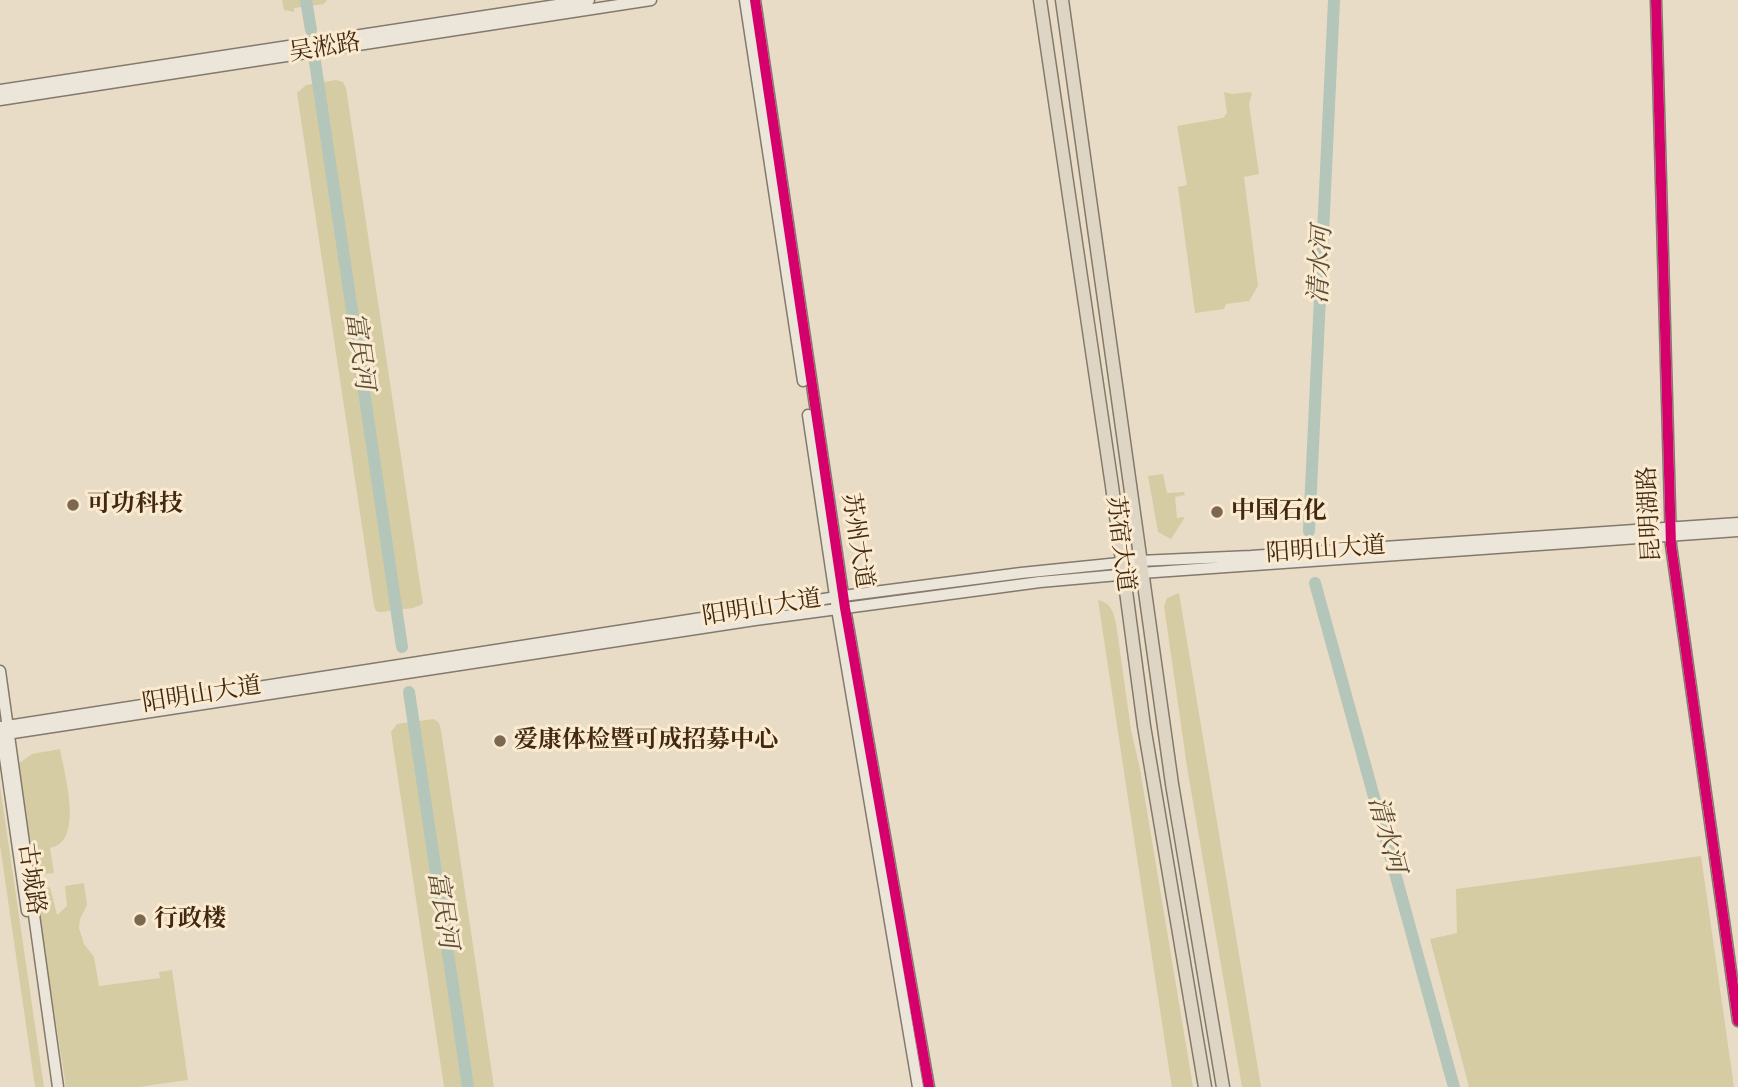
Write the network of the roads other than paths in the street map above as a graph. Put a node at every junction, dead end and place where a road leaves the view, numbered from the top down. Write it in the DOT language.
graph roads {
  1 [pos="589,0"];
  2 [pos="651,0"];
  3 [pos="745,0"];
  4 [pos="755,0"];
  5 [pos="1040,0"];
  6 [pos="1062,0"];
  7 [pos="1657,0"];
  8 [pos="0,90"];
  9 [pos="0,100"];
  10 [pos="1738,523"];
  11 [pos="1670,531"];
  12 [pos="1738,531"];
  13 [pos="1140,567"];
  14 [pos="1122,568"];
  15 [pos="840,603"];
  16 [pos="0,671"];
  17 [pos="3,729"];
  18 [pos="1738,1021"];
  19 [pos="52,1087"];
  20 [pos="58,1087"];
  21 [pos="918,1087"];
  22 [pos="929,1087"];
  23 [pos="1205,1087"];
  24 [pos="1223,1087"];
  1 -- 8 [label="main road, 吴淞路"];
  2 -- 9 [label="main road, 吴淞路"];
  3 -- 15 [label="main road, 苏州大道"];
  4 -- 15 [label="main road, 苏州大道"];
  5 -- 14 [label="main road, 苏宿大道"];
  6 -- 13 [label="main road, 苏宿大道"];
  7 -- 11 [label="main road, 昆明湖路"];
  10 -- 11 [label="main road, 阳明山大道"];
  11 -- 12 [label="main road, 阳明山大道"];
  11 -- 13 [label="main road, 阳明山大道"];
  11 -- 18 [label="main road, 昆明湖路"];
  13 -- 14 [label="main road, 阳明山大道"];
  13 -- 24 [label="main road, 苏宿大道"];
  14 -- 15 [label="main road, 阳明山大道"];
  14 -- 23 [label="main road, 苏宿大道"];
  15 -- 17 [label="main road, 阳明山大道"];
  15 -- 21 [label="main road, 苏州大道"];
  15 -- 22 [label="main road, 苏州大道"];
  16 -- 17 [label="main road, 古城路"];
  17 -- 19 [label="main road, 古城路"];
  17 -- 20 [label="main road, 古城路"];
}
